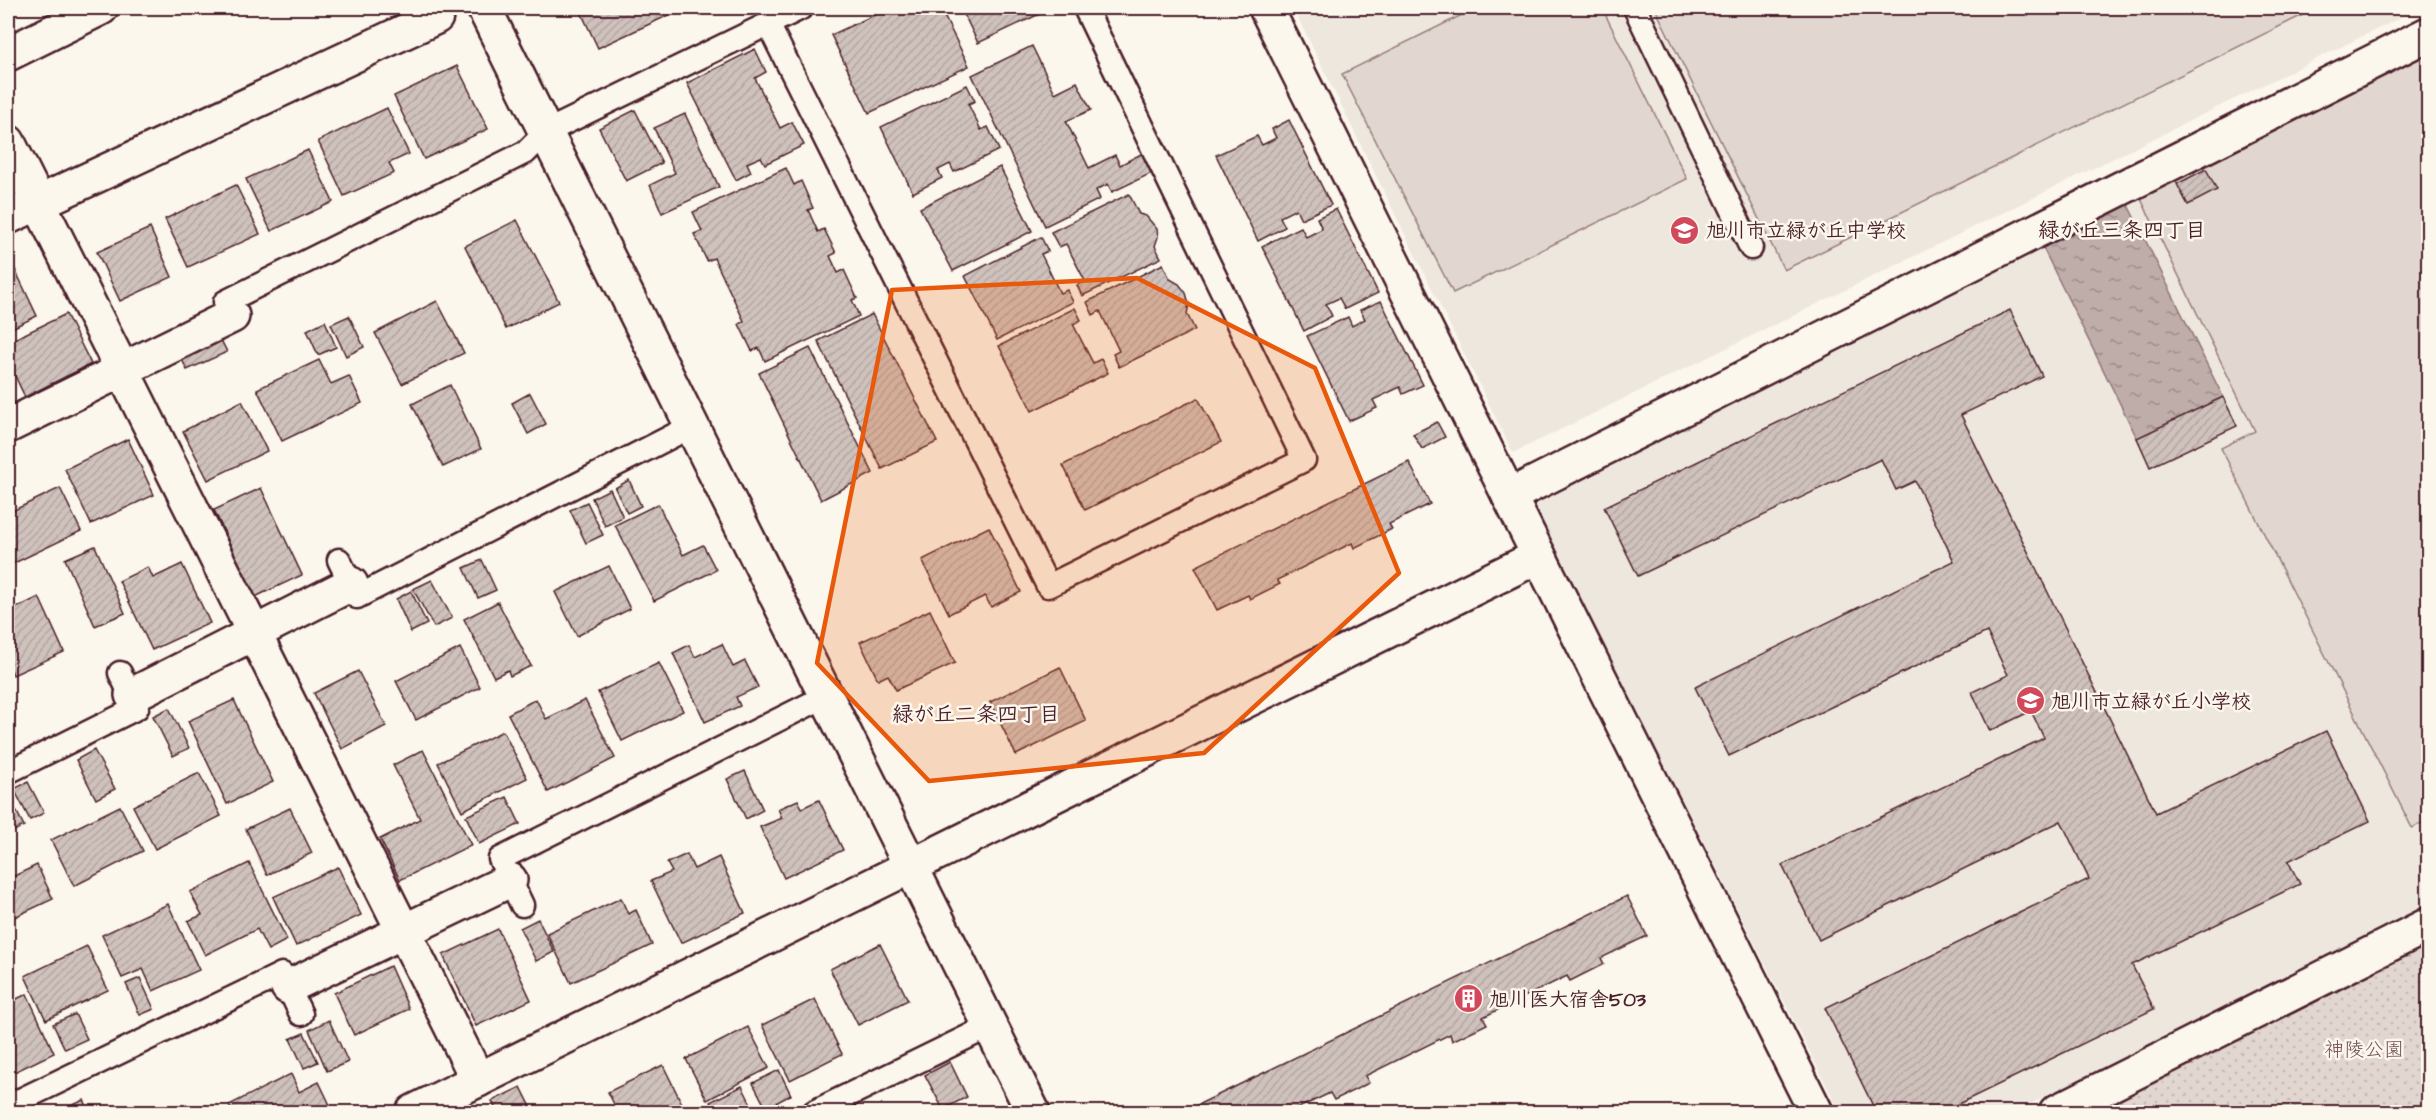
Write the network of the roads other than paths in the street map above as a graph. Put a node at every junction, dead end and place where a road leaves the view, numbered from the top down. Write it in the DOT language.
graph roads {
  1 [pos="101,8"];
  2 [pos="484,8"];
  3 [pos="801,8"];
  4 [pos="1085,8"];
  5 [pos="1266,8"];
  6 [pos="1635,8"];
  7 [pos="436,17"];
  8 [pos="768,24"];
  9 [pos="2428,34"];
  10 [pos="8,54"];
  11 [pos="546,132"];
  12 [pos="8,142"];
  13 [pos="38,202"];
  14 [pos="8,217"];
  15 [pos="1751,248"];
  16 [pos="232,316"];
  17 [pos="122,370"];
  18 [pos="8,426"];
  19 [pos="692,426"];
  20 [pos="1509,496"];
  21 [pos="1539,556"];
  22 [pos="345,572"];
  23 [pos="254,634"];
  24 [pos="126,684"];
  25 [pos="826,696"];
  26 [pos="8,772"];
  27 [pos="911,867"];
  28 [pos="516,892"];
  29 [pos="2428,925"];
  30 [pos="403,931"];
  31 [pos="295,1000"];
  32 [pos="990,1026"];
  33 [pos="478,1080"];
  34 [pos="8,1106"];
  35 [pos="413,1113"];
  36 [pos="814,1113"];
  37 [pos="1033,1113"];
  38 [pos="1816,1113"];
  39 [pos="2055,1113"];
  1 -- 10 [label="street"];
  2 -- 11 [label="street"];
  3 -- 8 [label="lane"];
  4 -- 8 [label="lane"];
  5 -- 20 [label="street"];
  6 -- 15 [label="lane"];
  7 -- 13 [label="street"];
  8 -- 11 [label="lane"];
  9 -- 20 [label="street"];
  11 -- 16 [label="lane"];
  11 -- 19 [label="street"];
  12 -- 13 [label="street"];
  13 -- 14 [label="street"];
  13 -- 17 [label="street"];
  16 -- 17 [label="street"];
  17 -- 18 [label="street"];
  17 -- 23 [label="street"];
  19 -- 22 [label="lane"];
  19 -- 25 [label="street"];
  20 -- 21 [label="street"];
  21 -- 27 [label="street"];
  21 -- 38 [label="street"];
  22 -- 23 [label="street"];
  23 -- 24 [label="street"];
  23 -- 30 [label="street"];
  24 -- 26 [label="lane"];
  25 -- 27 [label="street"];
  25 -- 28 [label="lane"];
  27 -- 32 [label="street"];
  27 -- 33 [label="street"];
  28 -- 30 [label="street"];
  29 -- 39 [label="street"];
  30 -- 31 [label="street"];
  30 -- 33 [label="street"];
  31 -- 34 [label="lane"];
  32 -- 36 [label="lane"];
  32 -- 37 [label="street"];
  33 -- 35 [label="street"];
}
